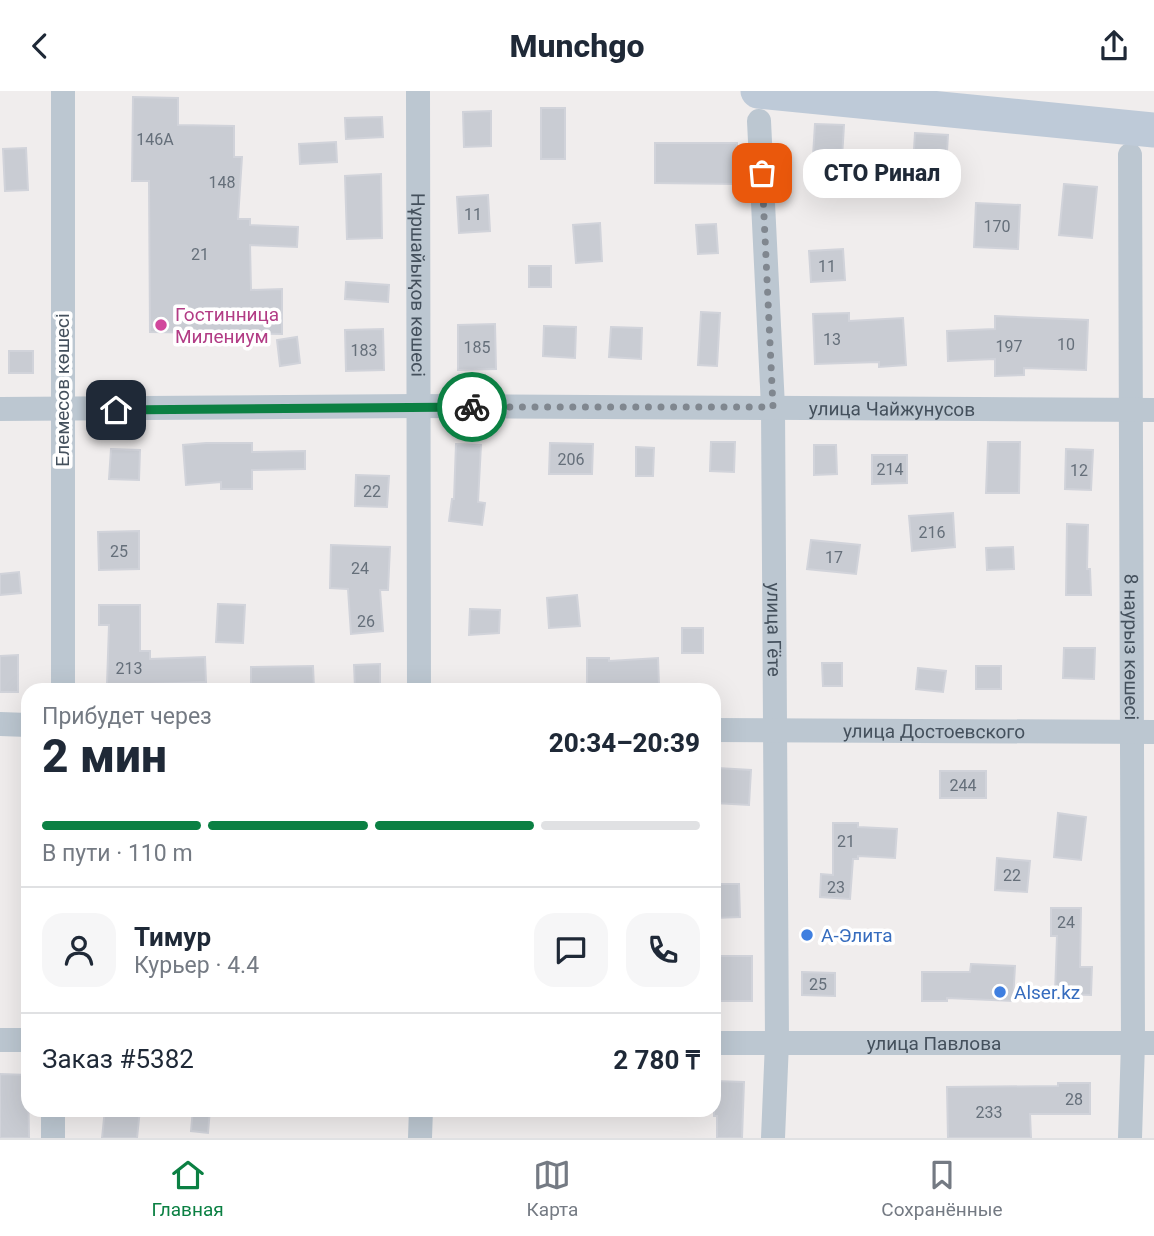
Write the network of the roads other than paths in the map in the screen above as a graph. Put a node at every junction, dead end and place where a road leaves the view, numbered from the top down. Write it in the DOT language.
graph roads {
  1 [pos="63,91"];
  2 [pos="418,91"];
  3 [pos="759,106"];
  4 [pos="1154,129"];
  5 [pos="1130,155"];
  6 [pos="417,406"];
  7 [pos="773,407"];
  8 [pos="0,409"];
  9 [pos="1142,409"];
  10 [pos="62,410"];
  11 [pos="64,683"];
  12 [pos="419,683"];
  13 [pos="0,725"];
  14 [pos="21,725"];
  15 [pos="721,730"];
  16 [pos="777,731"];
  17 [pos="1143,732"];
  18 [pos="0,1040"];
  19 [pos="21,1040"];
  20 [pos="777,1042"];
  21 [pos="721,1043"];
  22 [pos="1143,1043"];
  23 [pos="53,1117"];
  24 [pos="421,1117"];
  25 [pos="52,1138"];
  26 [pos="420,1138"];
  27 [pos="773,1138"];
  28 [pos="1130,1138"];
  1 -- 10 [label="street, Елемесов көшесі"];
  2 -- 6 [label="street, Нұршайықов көшесі"];
  3 -- 4 [label="main road"];
  3 -- 7 [label="street, улица Гёте"];
  5 -- 9 [label="street, 8 наурыз көшесі"];
  6 -- 7 [label="street, улица Чайжунусов"];
  6 -- 10 [label="street, улица Чайжунусов"];
  6 -- 12 [label="street, Нұршайықов көшесі"];
  7 -- 9 [label="street, улица Чайжунусов"];
  7 -- 16 [label="street, улица Гёте"];
  8 -- 10 [label="street, улица Чайжунусов"];
  9 -- 17 [label="street, 8 наурыз көшесі"];
  10 -- 11 [label="street, Елемесов көшесі"];
  13 -- 14 [label="street"];
  15 -- 16 [label="street, улица Достоевского"];
  16 -- 17 [label="street, улица Достоевского"];
  16 -- 20 [label="street, улица Гёте"];
  17 -- 22 [label="street, 8 наурыз көшесі"];
  18 -- 19 [label="street"];
  20 -- 21 [label="street, улица Павлова"];
  20 -- 22 [label="street, улица Павлова"];
  20 -- 27 [label="street, улица Гёте"];
  22 -- 28 [label="street, 8 наурыз көшесі"];
  23 -- 25 [label="street"];
  24 -- 26 [label="street"];
}
